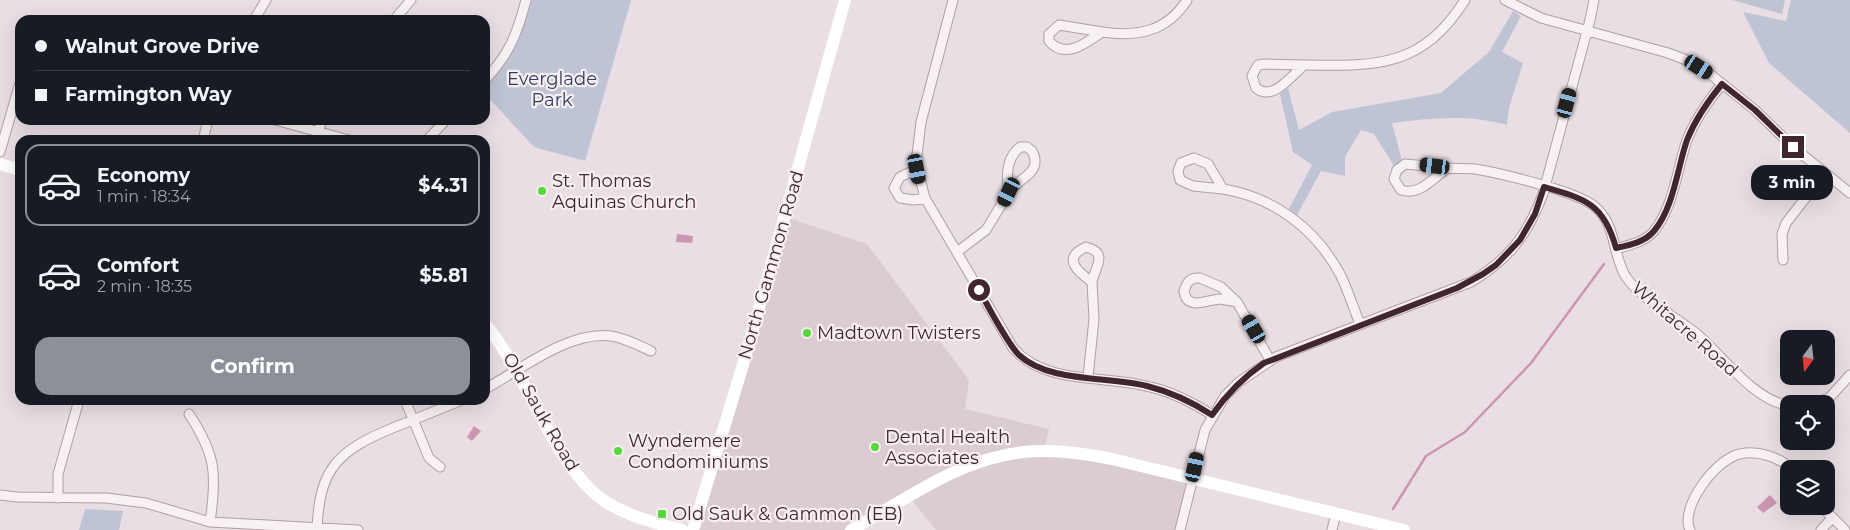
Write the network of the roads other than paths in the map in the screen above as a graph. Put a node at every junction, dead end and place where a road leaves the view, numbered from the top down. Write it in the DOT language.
graph roads {
  1 [pos="266,0"];
  2 [pos="411,0"];
  3 [pos="526,0"];
  4 [pos="846,0"];
  5 [pos="953,0"];
  6 [pos="1187,0"];
  7 [pos="1465,0"];
  8 [pos="1505,0"];
  9 [pos="1594,0"];
  10 [pos="257,15"];
  11 [pos="398,15"];
  12 [pos="1587,31"];
  13 [pos="1102,32"];
  14 [pos="1304,65"];
  15 [pos="490,74"];
  16 [pos="1722,84"];
  17 [pos="15,100"];
  18 [pos="293,125"];
  19 [pos="320,125"];
  20 [pos="441,125"];
  21 [pos="318,132"];
  22 [pos="330,135"];
  23 [pos="432,135"];
  24 [pos="0,152"];
  25 [pos="0,164"];
  26 [pos="15,168"];
  27 [pos="1448,168"];
  28 [pos="917,169"];
  29 [pos="1825,173"];
  30 [pos="1544,187"];
  31 [pos="1222,189"];
  32 [pos="1009,192"];
  33 [pos="1850,193"];
  34 [pos="926,198"];
  35 [pos="1616,248"];
  36 [pos="957,252"];
  37 [pos="1783,260"];
  38 [pos="1092,282"];
  39 [pos="1237,302"];
  40 [pos="1360,324"];
  41 [pos="490,330"];
  42 [pos="651,351"];
  43 [pos="1270,360"];
  44 [pos="517,371"];
  45 [pos="1850,375"];
  46 [pos="1088,377"];
  47 [pos="490,386"];
  48 [pos="1832,395"];
  49 [pos="1780,403"];
  50 [pos="78,405"];
  51 [pos="408,405"];
  52 [pos="450,405"];
  53 [pos="189,414"];
  54 [pos="1212,415"];
  55 [pos="415,420"];
  56 [pos="1780,461"];
  57 [pos="440,467"];
  58 [pos="1193,478"];
  59 [pos="0,495"];
  60 [pos="58,498"];
  61 [pos="1336,513"];
  62 [pos="1829,515"];
  63 [pos="1832,518"];
  64 [pos="210,522"];
  65 [pos="317,528"];
  66 [pos="358,530"];
  67 [pos="682,530"];
  68 [pos="693,530"];
  69 [pos="851,530"];
  70 [pos="1180,530"];
  71 [pos="1332,530"];
  72 [pos="1404,530"];
  73 [pos="1690,530"];
  74 [pos="1821,530"];
  75 [pos="1845,530"];
  1 -- 10 [label="street"];
  2 -- 11 [label="street"];
  3 -- 15 [label="street"];
  4 -- 68 [label="street, North Gammon Road"];
  5 -- 28 [label="street"];
  6 -- 13 [label="street"];
  7 -- 14 [label="street"];
  8 -- 12 [label="street"];
  9 -- 12 [label="street"];
  12 -- 16 [label="street"];
  12 -- 30 [label="street"];
  13 -- 13 [label="street"];
  14 -- 14 [label="street"];
  16 -- 29 [label="street"];
  16 -- 35 [label="street"];
  17 -- 24 [label="street"];
  18 -- 21 [label="street"];
  19 -- 21 [label="street"];
  20 -- 23 [label="street"];
  21 -- 22 [label="street"];
  25 -- 26 [label="street"];
  27 -- 27 [label="street, Whitacre Road"];
  27 -- 30 [label="street, Whitacre Road"];
  28 -- 34 [label="street"];
  28 -- 34 [label="street"];
  29 -- 33 [label="street"];
  29 -- 37 [label="street"];
  30 -- 35 [label="street, Whitacre Road"];
  30 -- 40 [label="street"];
  31 -- 31 [label="street"];
  31 -- 40 [label="street"];
  32 -- 32 [label="street"];
  32 -- 36 [label="street"];
  34 -- 36 [label="street"];
  35 -- 49 [label="street, Whitacre Road"];
  36 -- 46 [label="street"];
  38 -- 46 [label="street"];
  39 -- 39 [label="street"];
  39 -- 43 [label="street"];
  40 -- 43 [label="street"];
  41 -- 44 [label="street, Old Sauk Road"];
  42 -- 44 [label="street"];
  43 -- 54 [label="street"];
  44 -- 47 [label="street"];
  44 -- 67 [label="street, Old Sauk Road"];
  45 -- 48 [label="street"];
  46 -- 54 [label="street"];
  50 -- 60 [label="street"];
  51 -- 55 [label="street"];
  52 -- 55 [label="street"];
  53 -- 64 [label="street"];
  54 -- 58 [label="street"];
  55 -- 57 [label="street"];
  55 -- 65 [label="street"];
  56 -- 73 [label="street"];
  58 -- 61 [label="street"];
  58 -- 69 [label="street"];
  58 -- 70 [label="street"];
  59 -- 60 [label="street"];
  60 -- 64 [label="street"];
  61 -- 71 [label="street"];
  61 -- 72 [label="street"];
  62 -- 63 [label="street"];
  63 -- 74 [label="street"];
  63 -- 75 [label="street"];
  64 -- 65 [label="street"];
  65 -- 66 [label="street"];
}
